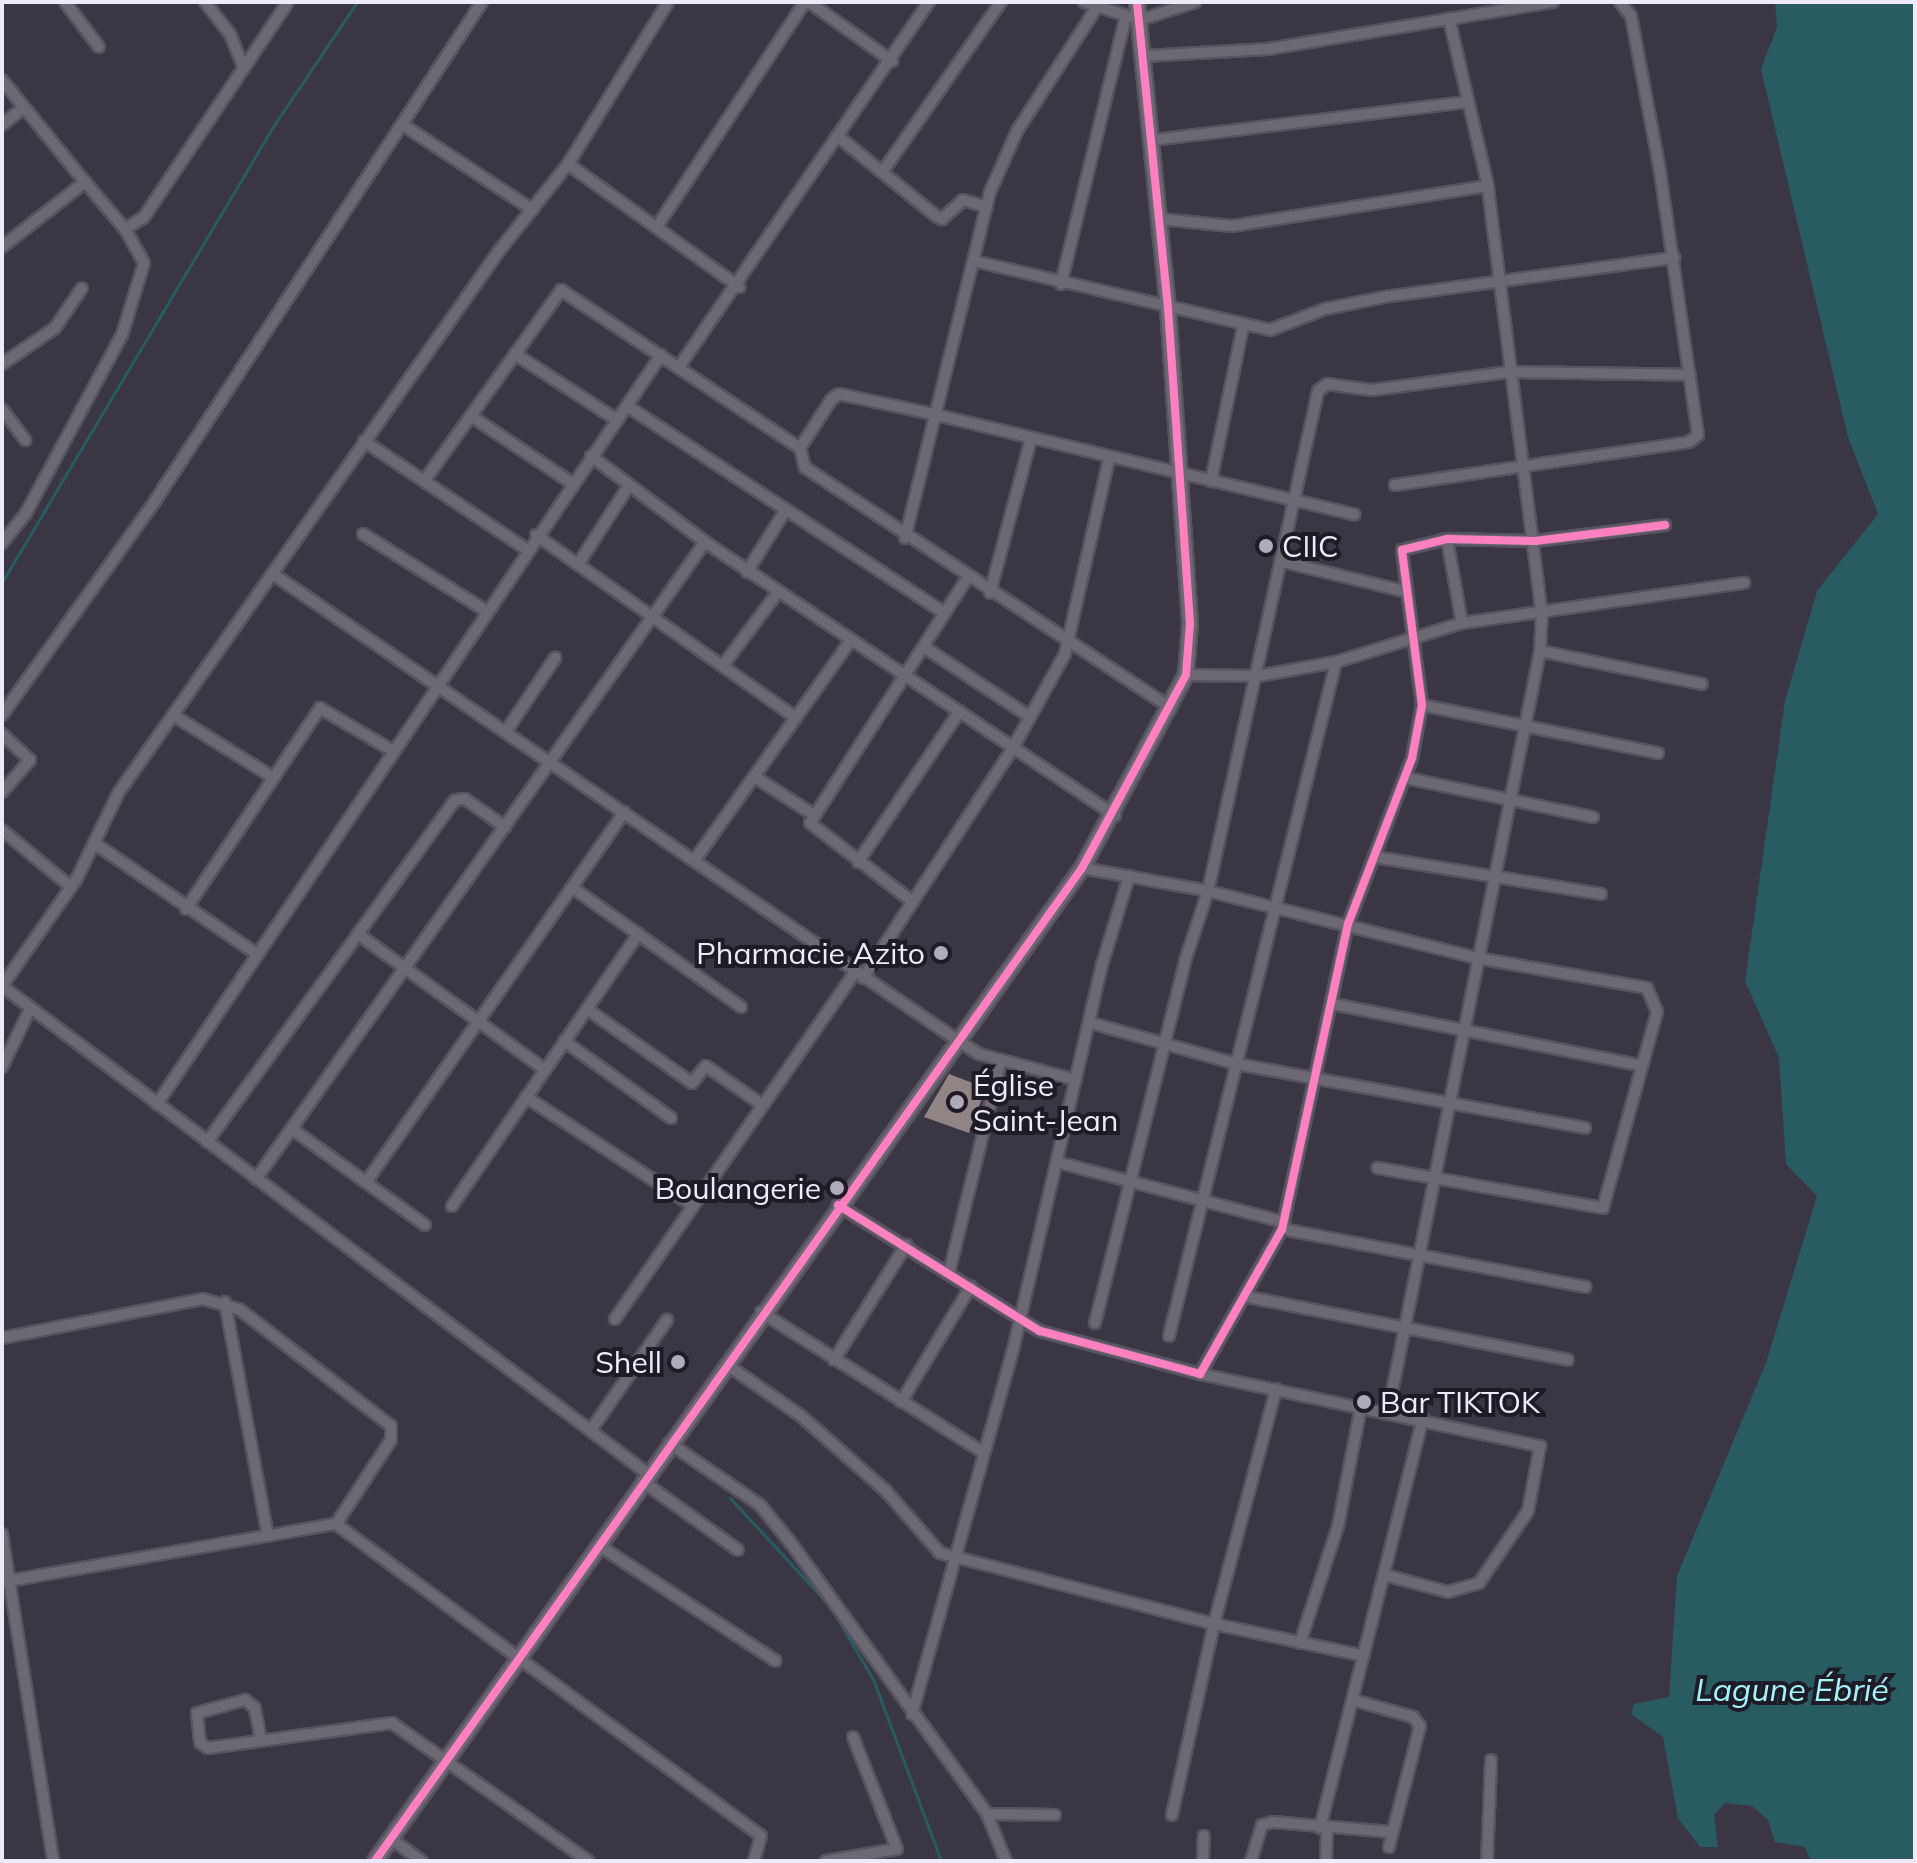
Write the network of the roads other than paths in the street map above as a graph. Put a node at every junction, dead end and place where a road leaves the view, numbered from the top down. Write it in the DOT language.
graph roads {
  1 [pos="65,2"];
  2 [pos="205,2"];
  3 [pos="288,2"];
  4 [pos="482,2"];
  5 [pos="668,2"];
  6 [pos="807,2"];
  7 [pos="929,2"];
  8 [pos="1001,2"];
  9 [pos="1084,2"];
  10 [pos="1137,2"];
  11 [pos="1195,2"];
  12 [pos="1553,2"];
  13 [pos="1620,2"];
  14 [pos="1097,7"];
  15 [pos="1133,18"];
  16 [pos="1449,18"];
  17 [pos="99,47"];
  18 [pos="1145,56"];
  19 [pos="892,61"];
  20 [pos="242,63"];
  21 [pos="2,80"];
  22 [pos="1466,102"];
  23 [pos="24,107"];
  24 [pos="2,125"];
  25 [pos="403,125"];
  26 [pos="840,138"];
  27 [pos="1153,140"];
  28 [pos="568,164"];
  29 [pos="883,171"];
  30 [pos="85,182"];
  31 [pos="1488,186"];
  32 [pos="987,207"];
  33 [pos="533,210"];
  34 [pos="1159,219"];
  35 [pos="658,225"];
  36 [pos="125,229"];
  37 [pos="2,247"];
  38 [pos="1674,258"];
  39 [pos="974,261"];
  40 [pos="1500,282"];
  41 [pos="1061,284"];
  42 [pos="739,287"];
  43 [pos="82,288"];
  44 [pos="1168,308"];
  45 [pos="1243,327"];
  46 [pos="515,354"];
  47 [pos="661,355"];
  48 [pos="2,364"];
  49 [pos="679,367"];
  50 [pos="1509,372"];
  51 [pos="1690,375"];
  52 [pos="627,406"];
  53 [pos="2,409"];
  54 [pos="937,415"];
  55 [pos="471,416"];
  56 [pos="617,420"];
  57 [pos="1031,439"];
  58 [pos="25,440"];
  59 [pos="364,441"];
  60 [pos="800,448"];
  61 [pos="591,456"];
  62 [pos="1109,459"];
  63 [pos="1523,464"];
  64 [pos="1179,474"];
  65 [pos="424,481"];
  66 [pos="1211,481"];
  67 [pos="572,483"];
  68 [pos="1395,485"];
  69 [pos="628,487"];
  70 [pos="1291,499"];
  71 [pos="785,511"];
  72 [pos="1354,514"];
  73 [pos="1665,525"];
  74 [pos="363,534"];
  75 [pos="536,535"];
  76 [pos="905,538"];
  77 [pos="1447,539"];
  78 [pos="1535,541"];
  79 [pos="705,542"];
  80 [pos="2,543"];
  81 [pos="526,549"];
  82 [pos="1280,561"];
  83 [pos="579,563"];
  84 [pos="747,572"];
  85 [pos="273,574"];
  86 [pos="967,578"];
  87 [pos="1744,583"];
  88 [pos="1404,591"];
  89 [pos="778,592"];
  90 [pos="990,593"];
  91 [pos="486,611"];
  92 [pos="945,613"];
  93 [pos="656,614"];
  94 [pos="1542,616"];
  95 [pos="1462,623"];
  96 [pos="1408,637"];
  97 [pos="851,640"];
  98 [pos="1069,644"];
  99 [pos="924,647"];
  100 [pos="1540,651"];
  101 [pos="555,658"];
  102 [pos="1336,662"];
  103 [pos="724,664"];
  104 [pos="1186,675"];
  105 [pos="906,676"];
  106 [pos="1258,676"];
  107 [pos="440,682"];
  108 [pos="1702,684"];
  109 [pos="1422,705"];
  110 [pos="1171,708"];
  111 [pos="960,711"];
  112 [pos="2,715"];
  113 [pos="176,717"];
  114 [pos="1030,717"];
  115 [pos="796,718"];
  116 [pos="1521,726"];
  117 [pos="507,730"];
  118 [pos="2,734"];
  119 [pos="1014,746"];
  120 [pos="393,751"];
  121 [pos="1658,753"];
  122 [pos="551,762"];
  123 [pos="755,777"];
  124 [pos="274,778"];
  125 [pos="1406,778"];
  126 [pos="2,792"];
  127 [pos="1506,800"];
  128 [pos="624,812"];
  129 [pos="814,815"];
  130 [pos="1115,815"];
  131 [pos="1593,817"];
  132 [pos="505,827"];
  133 [pos="2,830"];
  134 [pos="94,843"];
  135 [pos="1375,857"];
  136 [pos="694,861"];
  137 [pos="858,862"];
  138 [pos="1082,868"];
  139 [pos="1129,876"];
  140 [pos="1493,878"];
  141 [pos="71,887"];
  142 [pos="573,888"];
  143 [pos="1208,891"];
  144 [pos="1601,894"];
  145 [pos="913,902"];
  146 [pos="1276,907"];
  147 [pos="186,909"];
  148 [pos="1348,924"];
  149 [pos="358,934"];
  150 [pos="638,934"];
  151 [pos="255,953"];
  152 [pos="1477,958"];
  153 [pos="405,967"];
  154 [pos="859,975"];
  155 [pos="2,986"];
  156 [pos="1333,1004"];
  157 [pos="741,1007"];
  158 [pos="30,1009"];
  159 [pos="587,1009"];
  160 [pos="476,1020"];
  161 [pos="1091,1023"];
  162 [pos="1463,1030"];
  163 [pos="564,1041"];
  164 [pos="960,1042"];
  165 [pos="1169,1045"];
  166 [pos="1001,1060"];
  167 [pos="1237,1064"];
  168 [pos="1639,1065"];
  169 [pos="2,1067"];
  170 [pos="545,1070"];
  171 [pos="1319,1079"];
  172 [pos="1076,1080"];
  173 [pos="526,1097"];
  174 [pos="157,1104"];
  175 [pos="761,1104"];
  176 [pos="1448,1104"];
  177 [pos="671,1118"];
  178 [pos="1585,1128"];
  179 [pos="292,1129"];
  180 [pos="207,1142"];
  181 [pos="1057,1162"];
  182 [pos="1378,1168"];
  183 [pos="1432,1178"];
  184 [pos="256,1179"];
  185 [pos="367,1181"];
  186 [pos="1130,1182"];
  187 [pos="1202,1200"];
  188 [pos="838,1205"];
  189 [pos="452,1206"];
  190 [pos="693,1206"];
  191 [pos="425,1225"];
  192 [pos="1283,1226"];
  193 [pos="906,1245"];
  194 [pos="1415,1254"];
  195 [pos="949,1273"];
  196 [pos="971,1286"];
  197 [pos="1585,1287"];
  198 [pos="1248,1297"];
  199 [pos="225,1302"];
  200 [pos="761,1312"];
  201 [pos="1020,1318"];
  202 [pos="615,1319"];
  203 [pos="667,1320"];
  204 [pos="1095,1323"];
  205 [pos="1402,1328"];
  206 [pos="1169,1336"];
  207 [pos="2,1338"];
  208 [pos="834,1360"];
  209 [pos="1568,1360"];
  210 [pos="726,1364"];
  211 [pos="1200,1374"];
  212 [pos="1276,1389"];
  213 [pos="901,1402"];
  214 [pos="1361,1407"];
  215 [pos="1388,1412"];
  216 [pos="1423,1419"];
  217 [pos="591,1430"];
  218 [pos="669,1443"];
  219 [pos="984,1453"];
  220 [pos="645,1478"];
  221 [pos="336,1524"];
  222 [pos="2,1534"];
  223 [pos="268,1536"];
  224 [pos="598,1545"];
  225 [pos="738,1550"];
  226 [pos="955,1558"];
  227 [pos="1385,1575"];
  228 [pos="6,1581"];
  229 [pos="1214,1624"];
  230 [pos="1300,1643"];
  231 [pos="1364,1656"];
  232 [pos="518,1661"];
  233 [pos="776,1661"];
  234 [pos="1353,1700"];
  235 [pos="912,1714"];
  236 [pos="853,1737"];
  237 [pos="261,1740"];
  238 [pos="445,1759"];
  239 [pos="1491,1760"];
  240 [pos="987,1814"];
  241 [pos="1055,1815"];
  242 [pos="1172,1815"];
  243 [pos="1324,1828"];
  244 [pos="1392,1832"];
  245 [pos="1204,1836"];
  246 [pos="390,1838"];
  247 [pos="1389,1847"];
  248 [pos="756,1860"];
  249 [pos="53,1861"];
  250 [pos="375,1861"];
  251 [pos="422,1861"];
  252 [pos="588,1861"];
  253 [pos="826,1861"];
  254 [pos="1006,1861"];
  255 [pos="1203,1861"];
  256 [pos="1251,1861"];
  257 [pos="1326,1861"];
  258 [pos="1487,1861"];
  1 -- 17 [label="street"];
  2 -- 20 [label="street"];
  3 -- 20 [label="street"];
  4 -- 25 [label="street"];
  5 -- 28 [label="street"];
  6 -- 19 [label="street"];
  6 -- 35 [label="street"];
  7 -- 19 [label="street"];
  8 -- 29 [label="street"];
  9 -- 14 [label="street"];
  10 -- 15 [label="street"];
  11 -- 15 [label="street"];
  12 -- 16 [label="street"];
  13 -- 38 [label="street"];
  14 -- 15 [label="street"];
  14 -- 32 [label="street"];
  15 -- 18 [label="street"];
  15 -- 41 [label="street"];
  16 -- 18 [label="street"];
  16 -- 22 [label="street"];
  18 -- 27 [label="street"];
  19 -- 26 [label="street"];
  20 -- 36 [label="street"];
  21 -- 23 [label="street"];
  22 -- 27 [label="street"];
  22 -- 31 [label="street"];
  23 -- 24 [label="street"];
  23 -- 30 [label="street"];
  25 -- 33 [label="street"];
  25 -- 112 [label="street"];
  26 -- 29 [label="street"];
  26 -- 42 [label="street"];
  27 -- 34 [label="street"];
  28 -- 33 [label="street"];
  28 -- 35 [label="street"];
  29 -- 32 [label="street"];
  30 -- 36 [label="street"];
  30 -- 37 [label="street"];
  31 -- 34 [label="street"];
  31 -- 40 [label="street"];
  32 -- 39 [label="street"];
  33 -- 59 [label="street"];
  34 -- 44 [label="street"];
  35 -- 42 [label="street"];
  36 -- 80 [label="street"];
  38 -- 40 [label="street"];
  38 -- 51 [label="street"];
  39 -- 41 [label="street"];
  39 -- 54 [label="street"];
  40 -- 45 [label="street"];
  40 -- 50 [label="street"];
  41 -- 44 [label="street"];
  42 -- 49 [label="street"];
  43 -- 48 [label="street"];
  44 -- 45 [label="street"];
  44 -- 64 [label="street"];
  45 -- 66 [label="street"];
  46 -- 47 [label="street"];
  46 -- 55 [label="street"];
  46 -- 56 [label="street"];
  47 -- 49 [label="street"];
  47 -- 52 [label="street"];
  49 -- 60 [label="street"];
  50 -- 51 [label="street"];
  50 -- 63 [label="street"];
  50 -- 70 [label="street"];
  51 -- 63 [label="street"];
  52 -- 56 [label="street"];
  52 -- 71 [label="street"];
  53 -- 58 [label="street"];
  54 -- 57 [label="street"];
  54 -- 60 [label="street"];
  54 -- 76 [label="street"];
  55 -- 65 [label="street"];
  55 -- 67 [label="street"];
  56 -- 61 [label="street"];
  57 -- 62 [label="street"];
  57 -- 90 [label="street"];
  59 -- 65 [label="street"];
  59 -- 85 [label="street"];
  60 -- 76 [label="street"];
  61 -- 67 [label="street"];
  61 -- 69 [label="street"];
  62 -- 64 [label="street"];
  62 -- 98 [label="street"];
  63 -- 68 [label="street"];
  63 -- 78 [label="street"];
  64 -- 66 [label="street"];
  64 -- 104 [label="street"];
  65 -- 81 [label="street"];
  66 -- 70 [label="street"];
  67 -- 75 [label="street"];
  69 -- 79 [label="street"];
  69 -- 83 [label="street"];
  70 -- 72 [label="street"];
  70 -- 82 [label="street"];
  71 -- 84 [label="street"];
  71 -- 92 [label="street"];
  73 -- 78 [label="street"];
  74 -- 91 [label="street"];
  75 -- 81 [label="street"];
  75 -- 83 [label="street"];
  76 -- 86 [label="street"];
  77 -- 78 [label="street"];
  77 -- 88 [label="street"];
  77 -- 95 [label="street"];
  78 -- 94 [label="street"];
  79 -- 84 [label="street"];
  79 -- 93 [label="street"];
  81 -- 91 [label="street"];
  82 -- 88 [label="street"];
  82 -- 106 [label="street"];
  83 -- 93 [label="street"];
  84 -- 89 [label="street"];
  85 -- 107 [label="street"];
  85 -- 113 [label="street"];
  86 -- 90 [label="street"];
  86 -- 92 [label="street"];
  87 -- 94 [label="street"];
  88 -- 96 [label="street"];
  89 -- 97 [label="street"];
  89 -- 103 [label="street"];
  90 -- 98 [label="street"];
  91 -- 107 [label="street"];
  92 -- 99 [label="street"];
  93 -- 103 [label="street"];
  93 -- 122 [label="street"];
  94 -- 95 [label="street"];
  94 -- 100 [label="street"];
  95 -- 96 [label="street"];
  96 -- 102 [label="street"];
  96 -- 109 [label="street"];
  97 -- 105 [label="street"];
  97 -- 115 [label="street"];
  98 -- 110 [label="street"];
  98 -- 114 [label="street"];
  99 -- 105 [label="street"];
  99 -- 114 [label="street"];
  100 -- 108 [label="street"];
  100 -- 116 [label="street"];
  101 -- 117 [label="street"];
  102 -- 106 [label="street"];
  102 -- 146 [label="street"];
  103 -- 115 [label="street"];
  104 -- 106 [label="street"];
  104 -- 110 [label="street"];
  105 -- 111 [label="street"];
  105 -- 129 [label="street"];
  106 -- 143 [label="street"];
  107 -- 117 [label="street"];
  107 -- 120 [label="street"];
  109 -- 116 [label="street"];
  109 -- 125 [label="street"];
  110 -- 130 [label="street"];
  111 -- 119 [label="street"];
  111 -- 137 [label="street"];
  113 -- 124 [label="street"];
  113 -- 134 [label="street"];
  114 -- 119 [label="street"];
  115 -- 123 [label="street"];
  116 -- 121 [label="street"];
  116 -- 127 [label="street"];
  117 -- 122 [label="street"];
  118 -- 126 [label="street"];
  119 -- 130 [label="street"];
  119 -- 145 [label="street"];
  120 -- 124 [label="street"];
  120 -- 151 [label="street"];
  122 -- 128 [label="street"];
  122 -- 132 [label="street"];
  123 -- 129 [label="street"];
  123 -- 136 [label="street"];
  124 -- 147 [label="street"];
  125 -- 127 [label="street"];
  125 -- 135 [label="street"];
  127 -- 131 [label="street"];
  127 -- 140 [label="street"];
  128 -- 136 [label="street"];
  128 -- 142 [label="street"];
  129 -- 137 [label="street"];
  130 -- 138 [label="street"];
  132 -- 149 [label="street"];
  132 -- 153 [label="street"];
  133 -- 141 [label="street"];
  134 -- 141 [label="street"];
  134 -- 147 [label="street"];
  135 -- 140 [label="street"];
  135 -- 148 [label="street"];
  136 -- 154 [label="street"];
  137 -- 145 [label="street"];
  138 -- 139 [label="street"];
  138 -- 164 [label="street"];
  139 -- 143 [label="street"];
  139 -- 161 [label="street"];
  140 -- 144 [label="street"];
  140 -- 152 [label="street"];
  141 -- 155 [label="street"];
  142 -- 150 [label="street"];
  142 -- 160 [label="street"];
  143 -- 146 [label="street"];
  143 -- 165 [label="street"];
  145 -- 154 [label="street"];
  146 -- 148 [label="street"];
  146 -- 167 [label="street"];
  147 -- 151 [label="street"];
  148 -- 152 [label="street"];
  148 -- 156 [label="street"];
  149 -- 153 [label="street"];
  149 -- 180 [label="street"];
  150 -- 157 [label="street"];
  150 -- 159 [label="street"];
  151 -- 174 [label="street"];
  152 -- 162 [label="street"];
  152 -- 168 [label="street"];
  153 -- 160 [label="street"];
  153 -- 179 [label="street"];
  154 -- 164 [label="street"];
  154 -- 175 [label="street"];
  155 -- 158 [label="street"];
  156 -- 162 [label="street"];
  156 -- 171 [label="street"];
  158 -- 169 [label="street"];
  158 -- 174 [label="street"];
  159 -- 163 [label="street"];
  159 -- 175 [label="street"];
  160 -- 170 [label="street"];
  160 -- 185 [label="street"];
  161 -- 165 [label="street"];
  161 -- 172 [label="street"];
  162 -- 168 [label="street"];
  162 -- 176 [label="street"];
  163 -- 170 [label="street"];
  163 -- 177 [label="street"];
  164 -- 166 [label="street"];
  164 -- 188 [label="street"];
  165 -- 167 [label="street"];
  165 -- 186 [label="street"];
  166 -- 172 [label="street"];
  166 -- 195 [label="street"];
  167 -- 171 [label="street"];
  167 -- 187 [label="street"];
  168 -- 183 [label="street"];
  170 -- 173 [label="street"];
  171 -- 176 [label="street"];
  171 -- 192 [label="street"];
  172 -- 181 [label="street"];
  173 -- 189 [label="street"];
  173 -- 190 [label="street"];
  174 -- 180 [label="street"];
  175 -- 190 [label="street"];
  176 -- 178 [label="street"];
  176 -- 183 [label="street"];
  179 -- 184 [label="street"];
  179 -- 185 [label="street"];
  180 -- 184 [label="street"];
  181 -- 186 [label="street"];
  181 -- 201 [label="street"];
  182 -- 183 [label="street"];
  183 -- 194 [label="street"];
  184 -- 217 [label="street"];
  185 -- 191 [label="street"];
  186 -- 187 [label="street"];
  186 -- 204 [label="street"];
  187 -- 192 [label="street"];
  187 -- 206 [label="street"];
  188 -- 193 [label="street"];
  188 -- 200 [label="street"];
  190 -- 202 [label="street"];
  192 -- 194 [label="street"];
  192 -- 198 [label="street"];
  193 -- 195 [label="street"];
  193 -- 208 [label="street"];
  194 -- 197 [label="street"];
  194 -- 205 [label="street"];
  195 -- 196 [label="street"];
  196 -- 201 [label="street"];
  196 -- 213 [label="street"];
  198 -- 205 [label="street"];
  198 -- 211 [label="street"];
  199 -- 207 [label="street"];
  199 -- 221 [label="street"];
  199 -- 223 [label="street"];
  200 -- 208 [label="street"];
  200 -- 210 [label="street"];
  201 -- 211 [label="street"];
  201 -- 219 [label="street"];
  203 -- 217 [label="street"];
  205 -- 209 [label="street"];
  205 -- 215 [label="street"];
  208 -- 213 [label="street"];
  210 -- 218 [label="street"];
  210 -- 226 [label="street"];
  211 -- 212 [label="street"];
  212 -- 214 [label="street"];
  212 -- 229 [label="street"];
  213 -- 219 [label="street"];
  214 -- 215 [label="street"];
  214 -- 230 [label="street"];
  215 -- 216 [label="street"];
  216 -- 227 [label="street"];
  216 -- 227 [label="street"];
  217 -- 220 [label="street"];
  218 -- 220 [label="street"];
  218 -- 235 [label="street"];
  219 -- 226 [label="street"];
  220 -- 224 [label="street"];
  220 -- 225 [label="street"];
  221 -- 223 [label="street"];
  221 -- 232 [label="street"];
  222 -- 228 [label="street"];
  223 -- 228 [label="street"];
  224 -- 232 [label="street"];
  224 -- 233 [label="street"];
  226 -- 229 [label="street"];
  226 -- 235 [label="street"];
  227 -- 231 [label="street"];
  228 -- 249 [label="street"];
  229 -- 230 [label="street"];
  229 -- 242 [label="street"];
  230 -- 231 [label="street"];
  231 -- 234 [label="street"];
  232 -- 238 [label="street"];
  232 -- 248 [label="street"];
  234 -- 243 [label="street"];
  234 -- 244 [label="street"];
  235 -- 240 [label="street"];
  236 -- 253 [label="street"];
  237 -- 237 [label="street"];
  237 -- 238 [label="street"];
  238 -- 246 [label="street"];
  238 -- 252 [label="street"];
  239 -- 258 [label="street"];
  240 -- 241 [label="street"];
  240 -- 254 [label="street"];
  243 -- 244 [label="street"];
  243 -- 256 [label="street"];
  243 -- 257 [label="street"];
  244 -- 247 [label="street"];
  245 -- 255 [label="street"];
  246 -- 250 [label="street"];
  246 -- 251 [label="street"];
}
